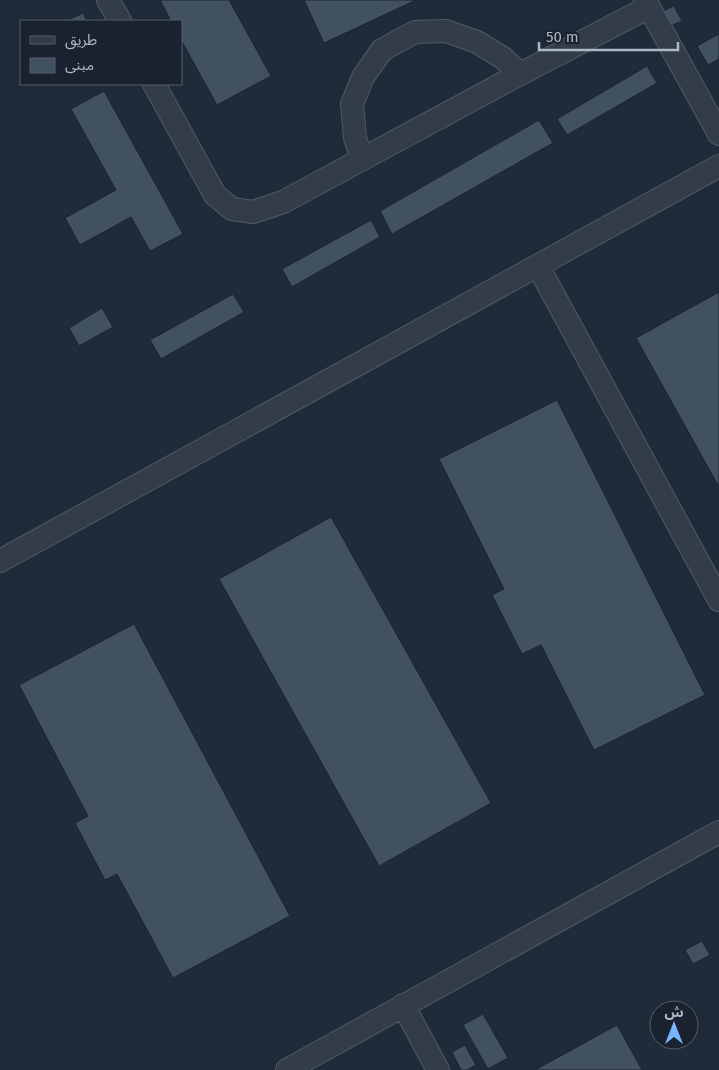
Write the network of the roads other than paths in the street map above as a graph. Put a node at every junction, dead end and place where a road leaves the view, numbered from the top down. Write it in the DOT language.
graph roads {
  1 [pos="108,0"];
  2 [pos="647,4"];
  3 [pos="119,20"];
  4 [pos="520,74"];
  5 [pos="155,85"];
  6 [pos="719,134"];
  7 [pos="362,160"];
  8 [pos="719,166"];
  9 [pos="538,266"];
  10 [pos="0,561"];
  11 [pos="719,600"];
  12 [pos="719,832"];
  13 [pos="403,1005"];
  14 [pos="287,1070"];
  15 [pos="438,1070"];
  1 -- 3 [label="lane"];
  2 -- 4 [label="lane"];
  2 -- 6 [label="lane"];
  4 -- 7 [label="lane"];
  4 -- 7 [label="lane"];
  5 -- 7 [label="lane"];
  8 -- 9 [label="lane"];
  9 -- 10 [label="lane"];
  9 -- 11 [label="lane"];
  12 -- 13 [label="lane"];
  13 -- 14 [label="lane"];
  13 -- 15 [label="lane"];
}
